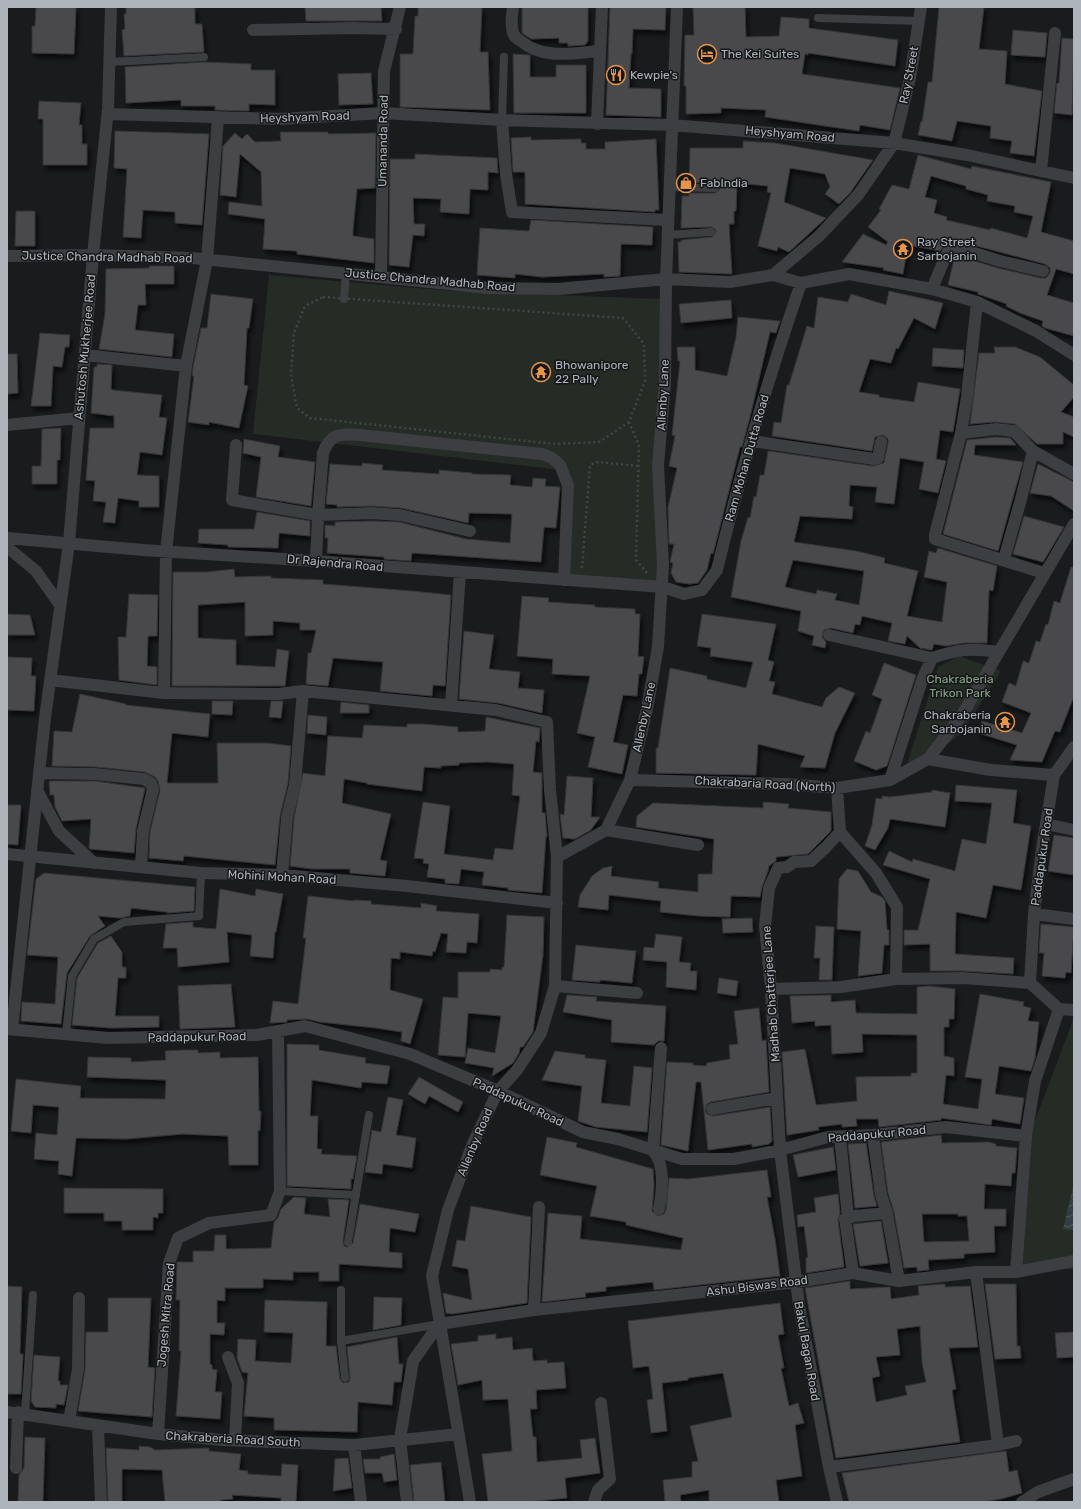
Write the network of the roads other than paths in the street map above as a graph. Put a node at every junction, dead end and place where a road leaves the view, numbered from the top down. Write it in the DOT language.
graph roads {
  1 [pos="110,7"];
  2 [pos="400,7"];
  3 [pos="513,7"];
  4 [pos="602,7"];
  5 [pos="676,7"];
  6 [pos="921,7"];
  7 [pos="818,18"];
  8 [pos="919,21"];
  9 [pos="396,29"];
  10 [pos="253,30"];
  11 [pos="1055,33"];
  12 [pos="599,51"];
  13 [pos="204,57"];
  14 [pos="504,57"];
  15 [pos="109,62"];
  16 [pos="383,113"];
  17 [pos="108,114"];
  18 [pos="218,118"];
  19 [pos="502,120"];
  20 [pos="597,124"];
  21 [pos="671,125"];
  22 [pos="894,143"];
  23 [pos="1041,171"];
  24 [pos="1074,178"];
  25 [pos="669,187"];
  26 [pos="715,188"];
  27 [pos="668,220"];
  28 [pos="711,232"];
  29 [pos="667,235"];
  30 [pos="93,255"];
  31 [pos="7,256"];
  32 [pos="207,260"];
  33 [pos="1043,271"];
  34 [pos="346,273"];
  35 [pos="381,276"];
  36 [pos="774,276"];
  37 [pos="666,280"];
  38 [pos="801,283"];
  39 [pos="932,289"];
  40 [pos="344,299"];
  41 [pos="977,302"];
  42 [pos="85,355"];
  43 [pos="1074,355"];
  44 [pos="186,366"];
  45 [pos="79,418"];
  46 [pos="7,425"];
  47 [pos="961,433"];
  48 [pos="752,441"];
  49 [pos="880,442"];
  50 [pos="236,446"];
  51 [pos="1033,451"];
  52 [pos="1074,474"];
  53 [pos="318,515"];
  54 [pos="1074,524"];
  55 [pos="470,531"];
  56 [pos="7,538"];
  57 [pos="69,543"];
  58 [pos="7,547"];
  59 [pos="166,552"];
  60 [pos="1004,559"];
  61 [pos="316,560"];
  62 [pos="460,572"];
  63 [pos="1044,573"];
  64 [pos="564,580"];
  65 [pos="663,587"];
  66 [pos="60,605"];
  67 [pos="829,635"];
  68 [pos="998,652"];
  69 [pos="932,658"];
  70 [pos="50,680"];
  71 [pos="302,692"];
  72 [pos="164,693"];
  73 [pos="451,705"];
  74 [pos="1074,747"];
  75 [pos="928,758"];
  76 [pos="39,773"];
  77 [pos="1054,775"];
  78 [pos="630,780"];
  79 [pos="890,780"];
  80 [pos="838,788"];
  81 [pos="37,790"];
  82 [pos="1046,824"];
  83 [pos="606,830"];
  84 [pos="1074,830"];
  85 [pos="840,832"];
  86 [pos="698,846"];
  87 [pos="7,854"];
  88 [pos="30,857"];
  89 [pos="557,857"];
  90 [pos="94,863"];
  91 [pos="141,867"];
  92 [pos="201,873"];
  93 [pos="282,875"];
  94 [pos="557,903"];
  95 [pos="1034,914"];
  96 [pos="1074,919"];
  97 [pos="896,979"];
  98 [pos="1030,982"];
  99 [pos="555,986"];
  100 [pos="772,989"];
  101 [pos="638,993"];
  102 [pos="1059,1009"];
  103 [pos="1074,1010"];
  104 [pos="10,1029"];
  105 [pos="278,1031"];
  106 [pos="66,1034"];
  107 [pos="661,1048"];
  108 [pos="498,1091"];
  109 [pos="777,1098"];
  110 [pos="712,1109"];
  111 [pos="370,1115"];
  112 [pos="873,1135"];
  113 [pos="1026,1136"];
  114 [pos="840,1137"];
  115 [pos="780,1150"];
  116 [pos="653,1151"];
  117 [pos="280,1191"];
  118 [pos="356,1195"];
  119 [pos="539,1207"];
  120 [pos="659,1209"];
  121 [pos="887,1213"];
  122 [pos="848,1218"];
  123 [pos="348,1242"];
  124 [pos="1074,1261"];
  125 [pos="976,1272"];
  126 [pos="1016,1272"];
  127 [pos="854,1273"];
  128 [pos="898,1281"];
  129 [pos="796,1282"];
  130 [pos="341,1290"];
  131 [pos="34,1295"];
  132 [pos="79,1298"];
  133 [pos="534,1310"];
  134 [pos="439,1324"];
  135 [pos="341,1341"];
  136 [pos="228,1357"];
  137 [pos="345,1378"];
  138 [pos="601,1403"];
  139 [pos="17,1412"];
  140 [pos="69,1421"];
  141 [pos="98,1426"];
  142 [pos="158,1434"];
  143 [pos="459,1434"];
  144 [pos="400,1439"];
  145 [pos="234,1440"];
  146 [pos="1016,1441"];
  147 [pos="354,1445"];
  148 [pos="998,1446"];
  149 [pos="828,1467"];
  150 [pos="16,1468"];
  151 [pos="1074,1479"];
  152 [pos="101,1502"];
  153 [pos="361,1502"];
  154 [pos="407,1502"];
  155 [pos="470,1502"];
  156 [pos="594,1502"];
  157 [pos="837,1502"];
  158 [pos="1022,1502"];
  1 -- 15 [label="street, Ashutosh Mukherjee Road"];
  2 -- 9 [label="street, Umananda Road"];
  3 -- 12 [label="street"];
  4 -- 12 [label="street"];
  5 -- 21 [label="street, Allenby Lane"];
  6 -- 8 [label="street, Ray Street"];
  7 -- 8 [label="lane"];
  8 -- 22 [label="street, Ray Street"];
  9 -- 10 [label="street"];
  9 -- 16 [label="street, Umananda Road"];
  11 -- 23 [label="street"];
  12 -- 20 [label="street"];
  13 -- 15 [label="lane"];
  14 -- 19 [label="lane"];
  15 -- 17 [label="street, Ashutosh Mukherjee Road"];
  16 -- 18 [label="street, Heyshyam Road"];
  16 -- 19 [label="street, Heyshyam Road"];
  16 -- 35 [label="street, Umananda Road"];
  17 -- 18 [label="street, Heyshyam Road"];
  17 -- 30 [label="street, Ashutosh Mukherjee Road"];
  18 -- 32 [label="street"];
  19 -- 20 [label="street, Heyshyam Road"];
  19 -- 27 [label="street"];
  20 -- 21 [label="street, Heyshyam Road"];
  21 -- 22 [label="street, Heyshyam Road"];
  21 -- 25 [label="street, Allenby Lane"];
  22 -- 23 [label="street, Heyshyam Road"];
  22 -- 36 [label="street"];
  23 -- 24 [label="street, Heyshyam Road"];
  25 -- 26 [label="lane"];
  25 -- 27 [label="street, Allenby Lane"];
  27 -- 29 [label="street, Allenby Lane"];
  28 -- 29 [label="lane"];
  29 -- 37 [label="street, Allenby Lane"];
  30 -- 31 [label="street, Justice Chandra Madhab Road"];
  30 -- 32 [label="street, Justice Chandra Madhab Road"];
  30 -- 42 [label="street, Ashutosh Mukherjee Road"];
  32 -- 34 [label="street, Justice Chandra Madhab Road"];
  32 -- 44 [label="street"];
  33 -- 39 [label="street"];
  34 -- 35 [label="street, Justice Chandra Madhab Road"];
  34 -- 40 [label="lane"];
  35 -- 37 [label="street, Justice Chandra Madhab Road"];
  36 -- 37 [label="street, Justice Chandra Madhab Road"];
  36 -- 38 [label="street, Justice Chandra Madhab Road"];
  37 -- 65 [label="street, Allenby Lane"];
  38 -- 39 [label="street, Justice Chandra Madhab Road"];
  38 -- 48 [label="street, Ram Mohan Dutta Road"];
  39 -- 41 [label="street, Justice Chandra Madhab Road"];
  41 -- 43 [label="street, Justice Chandra Madhab Road"];
  41 -- 47 [label="street"];
  42 -- 44 [label="street"];
  42 -- 45 [label="street, Ashutosh Mukherjee Road"];
  44 -- 59 [label="street"];
  45 -- 46 [label="street"];
  45 -- 57 [label="street, Ashutosh Mukherjee Road"];
  47 -- 51 [label="street"];
  47 -- 60 [label="street"];
  48 -- 49 [label="street"];
  48 -- 65 [label="street, Ram Mohan Dutta Road"];
  50 -- 53 [label="street"];
  51 -- 52 [label="street"];
  51 -- 60 [label="street"];
  53 -- 55 [label="street"];
  53 -- 61 [label="street"];
  53 -- 64 [label="street"];
  54 -- 63 [label="street, Chakrabaria Road (North)"];
  56 -- 57 [label="street, Dr Rajendra Road"];
  57 -- 59 [label="street, Dr Rajendra Road"];
  57 -- 66 [label="street, Ashutosh Mukherjee Road"];
  58 -- 66 [label="street"];
  59 -- 61 [label="street, Dr Rajendra Road"];
  59 -- 72 [label="street"];
  60 -- 63 [label="street"];
  61 -- 62 [label="street, Dr Rajendra Road"];
  62 -- 64 [label="street, Dr Rajendra Road"];
  62 -- 73 [label="street"];
  63 -- 68 [label="street, Chakrabaria Road (North)"];
  64 -- 65 [label="street, Dr Rajendra Road"];
  65 -- 78 [label="street, Allenby Lane"];
  66 -- 70 [label="street, Ashutosh Mukherjee Road"];
  67 -- 69 [label="street"];
  68 -- 69 [label="street"];
  68 -- 75 [label="street, Chakrabaria Road (North)"];
  69 -- 79 [label="street"];
  70 -- 72 [label="street"];
  70 -- 76 [label="street, Ashutosh Mukherjee Road"];
  71 -- 72 [label="street"];
  71 -- 73 [label="street"];
  71 -- 93 [label="street"];
  73 -- 89 [label="street, Allenby Road"];
  74 -- 77 [label="street, Paddapukur Road"];
  75 -- 77 [label="street"];
  75 -- 79 [label="street, Chakrabaria Road (North)"];
  76 -- 81 [label="street, Ashutosh Mukherjee Road"];
  76 -- 91 [label="street"];
  77 -- 82 [label="street, Paddapukur Road"];
  78 -- 80 [label="street, Chakrabaria Road (North)"];
  78 -- 83 [label="street"];
  79 -- 80 [label="street, Chakrabaria Road (North)"];
  80 -- 85 [label="street"];
  81 -- 88 [label="street, Ashutosh Mukherjee Road"];
  81 -- 90 [label="street"];
  82 -- 84 [label="street"];
  82 -- 95 [label="street, Paddapukur Road"];
  83 -- 86 [label="street"];
  83 -- 89 [label="street"];
  85 -- 97 [label="street"];
  85 -- 100 [label="street, Madhab Chatterjee Lane"];
  87 -- 88 [label="street, Mohini Mohan Road"];
  88 -- 90 [label="street, Mohini Mohan Road"];
  88 -- 104 [label="street, Ashutosh Mukherjee Road"];
  89 -- 94 [label="street, Allenby Road"];
  90 -- 91 [label="street, Mohini Mohan Road"];
  91 -- 92 [label="street, Mohini Mohan Road"];
  92 -- 93 [label="street, Mohini Mohan Road"];
  92 -- 106 [label="lane"];
  93 -- 94 [label="street, Mohini Mohan Road"];
  94 -- 99 [label="street, Allenby Road"];
  95 -- 96 [label="street"];
  95 -- 98 [label="street, Paddapukur Road"];
  97 -- 98 [label="street"];
  97 -- 100 [label="street"];
  98 -- 102 [label="street"];
  99 -- 101 [label="street"];
  99 -- 108 [label="street, Allenby Road"];
  100 -- 109 [label="street, Madhab Chatterjee Lane"];
  102 -- 103 [label="street"];
  102 -- 113 [label="street"];
  104 -- 106 [label="street, Paddapukur Road"];
  105 -- 106 [label="street, Paddapukur Road"];
  105 -- 108 [label="street, Paddapukur Road"];
  105 -- 117 [label="street, Jogesh Mitra Road"];
  107 -- 116 [label="street"];
  108 -- 116 [label="street, Paddapukur Road"];
  108 -- 134 [label="street, Allenby Road"];
  109 -- 110 [label="street"];
  109 -- 115 [label="street, Madhab Chatterjee Lane"];
  111 -- 118 [label="lane"];
  112 -- 113 [label="street, Paddapukur Road"];
  112 -- 114 [label="street, Paddapukur Road"];
  112 -- 121 [label="street"];
  113 -- 126 [label="street"];
  114 -- 115 [label="street, Paddapukur Road"];
  114 -- 122 [label="street"];
  115 -- 116 [label="street, Paddapukur Road"];
  115 -- 129 [label="street, Bakul Bagan Road"];
  116 -- 120 [label="street"];
  117 -- 118 [label="lane"];
  117 -- 142 [label="street, Jogesh Mitra Road"];
  118 -- 123 [label="lane"];
  119 -- 133 [label="street"];
  121 -- 122 [label="street"];
  121 -- 128 [label="street"];
  122 -- 127 [label="street"];
  124 -- 126 [label="street, Ashu Biswas Road"];
  125 -- 126 [label="street, Ashu Biswas Road"];
  125 -- 128 [label="street, Ashu Biswas Road"];
  125 -- 148 [label="street"];
  127 -- 128 [label="street, Ashu Biswas Road"];
  127 -- 129 [label="street, Ashu Biswas Road"];
  129 -- 133 [label="street, Ashu Biswas Road"];
  129 -- 149 [label="street, Bakul Bagan Road"];
  130 -- 135 [label="lane"];
  131 -- 139 [label="lane"];
  132 -- 140 [label="street"];
  133 -- 134 [label="street, Ashu Biswas Road"];
  134 -- 135 [label="lane"];
  134 -- 143 [label="street, Allenby Road"];
  134 -- 144 [label="street"];
  135 -- 137 [label="lane"];
  136 -- 145 [label="street"];
  138 -- 156 [label="street"];
  139 -- 140 [label="street, Chakraberia Road South"];
  139 -- 150 [label="street"];
  140 -- 141 [label="street, Chakraberia Road South"];
  141 -- 142 [label="street, Chakraberia Road South"];
  141 -- 152 [label="street"];
  142 -- 145 [label="street, Chakraberia Road South"];
  143 -- 144 [label="street, Chakraberia Road South"];
  143 -- 155 [label="street, Allenby Road"];
  144 -- 147 [label="street, Chakraberia Road South"];
  144 -- 154 [label="street"];
  145 -- 147 [label="street, Chakraberia Road South"];
  146 -- 148 [label="street"];
  147 -- 153 [label="street"];
  148 -- 149 [label="street"];
  149 -- 157 [label="street, Bakul Bagan Road"];
  151 -- 158 [label="street"];
}
